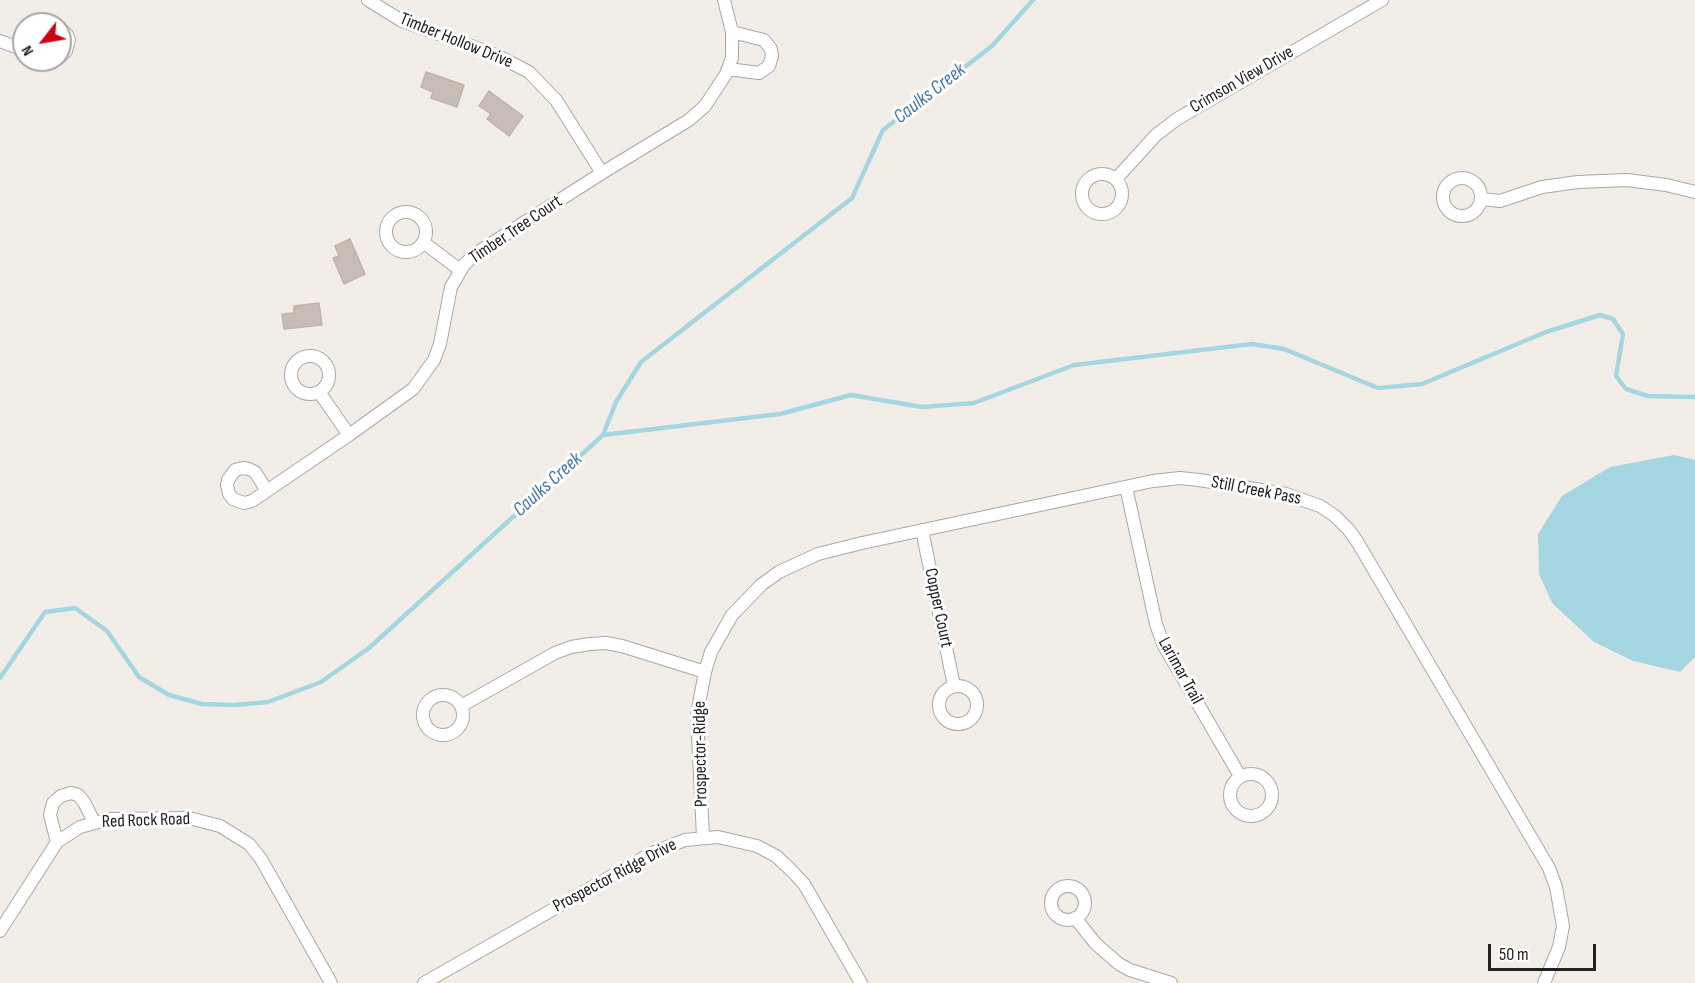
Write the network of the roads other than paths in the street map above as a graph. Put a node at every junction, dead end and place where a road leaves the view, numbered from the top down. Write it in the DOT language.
graph roads {
  1 [pos="368,0"];
  2 [pos="724,0"];
  3 [pos="1382,0"];
  4 [pos="732,32"];
  5 [pos="728,69"];
  6 [pos="602,172"];
  7 [pos="1116,179"];
  8 [pos="1695,192"];
  9 [pos="1482,199"];
  10 [pos="423,242"];
  11 [pos="460,270"];
  12 [pos="319,392"];
  13 [pos="349,435"];
  14 [pos="1126,487"];
  15 [pos="267,490"];
  16 [pos="922,530"];
  17 [pos="705,672"];
  18 [pos="954,686"];
  19 [pos="461,706"];
  20 [pos="1240,777"];
  21 [pos="94,822"];
  22 [pos="703,837"];
  23 [pos="57,842"];
  24 [pos="1075,918"];
  25 [pos="0,931"];
  26 [pos="331,983"];
  27 [pos="424,983"];
  28 [pos="861,983"];
  29 [pos="1171,983"];
  30 [pos="1544,983"];
  1 -- 6 [label="street, Timber Hollow Drive"];
  2 -- 4 [label="street, Timber Tree Court"];
  3 -- 7 [label="street, Crimson View Drive"];
  4 -- 5 [label="street, Timber Tree Court"];
  4 -- 5 [label="street"];
  5 -- 6 [label="street, Timber Tree Court"];
  6 -- 11 [label="street, Timber Tree Court"];
  8 -- 9 [label="street"];
  10 -- 11 [label="street"];
  11 -- 13 [label="street, Timber Tree Court"];
  12 -- 13 [label="street"];
  13 -- 15 [label="street, Timber Tree Court"];
  14 -- 16 [label="street, Still Creek Pass"];
  14 -- 20 [label="street, Larimar Trail"];
  14 -- 30 [label="street, Still Creek Pass"];
  16 -- 17 [label="street, Still Creek Pass"];
  16 -- 18 [label="street, Copper Court"];
  17 -- 19 [label="street"];
  17 -- 22 [label="street, Prospector-Ridge"];
  21 -- 23 [label="street, Red Rock Road"];
  21 -- 23 [label="street"];
  21 -- 26 [label="street, Red Rock Road"];
  22 -- 27 [label="street, Prospector Ridge Drive"];
  22 -- 28 [label="street, Prospector Ridge Drive"];
  23 -- 25 [label="street, Red Rock Road"];
  24 -- 29 [label="street"];
}
